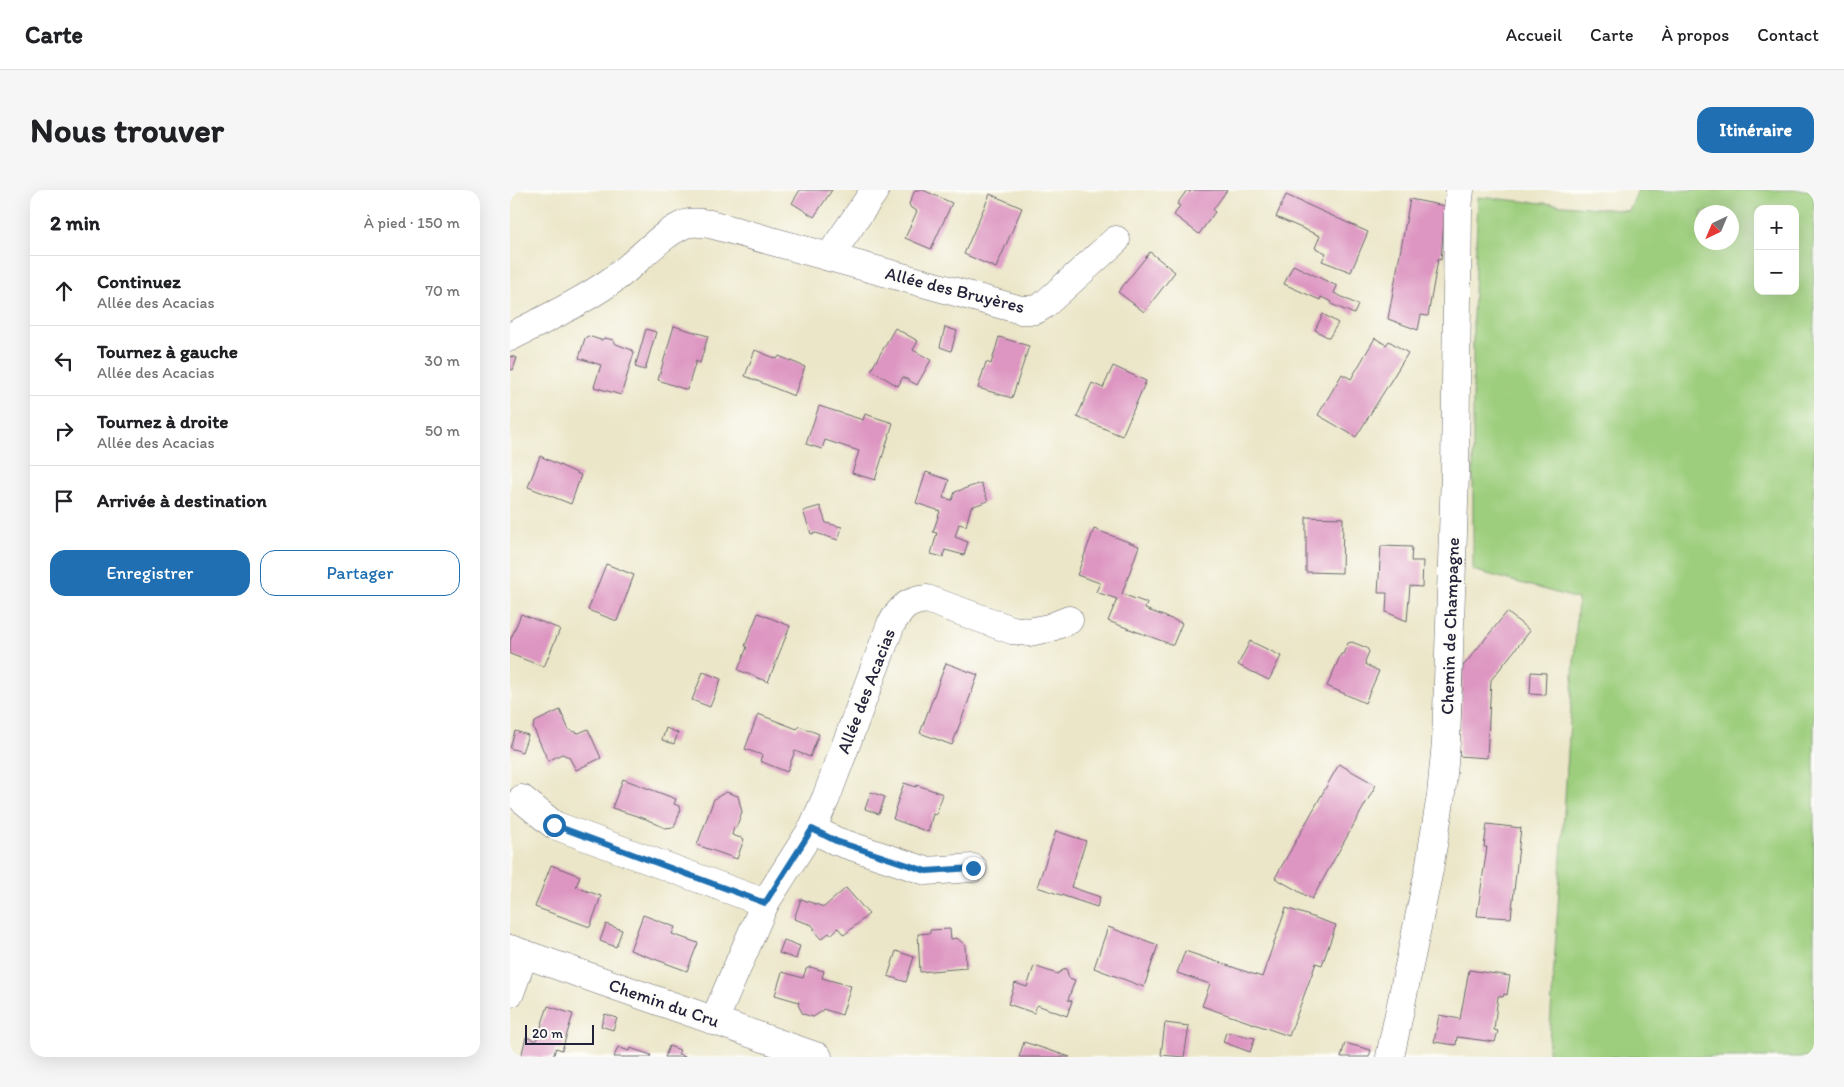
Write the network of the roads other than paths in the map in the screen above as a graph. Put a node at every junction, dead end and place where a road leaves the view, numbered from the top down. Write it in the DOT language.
graph roads {
  1 [pos="875,190"];
  2 [pos="1460,190"];
  3 [pos="1116,240"];
  4 [pos="829,257"];
  5 [pos="510,337"];
  6 [pos="1069,620"];
  7 [pos="522,799"];
  8 [pos="812,829"];
  9 [pos="973,868"];
  10 [pos="765,903"];
  11 [pos="517,951"];
  12 [pos="510,993"];
  13 [pos="714,1021"];
  14 [pos="818,1057"];
  15 [pos="1390,1057"];
  1 -- 4 [label="street"];
  2 -- 15 [label="street, Chemin de Champagne"];
  3 -- 4 [label="street, Allée des Bruyères"];
  4 -- 5 [label="street, Allée des Bruyères"];
  6 -- 8 [label="street, Allée des Acacias"];
  7 -- 10 [label="street"];
  8 -- 9 [label="street"];
  8 -- 10 [label="street, Allée des Acacias"];
  10 -- 13 [label="street, Allée des Acacias"];
  11 -- 12 [label="street"];
  11 -- 13 [label="street, Chemin du Cru"];
  13 -- 14 [label="street, Chemin du Cru"];
}
